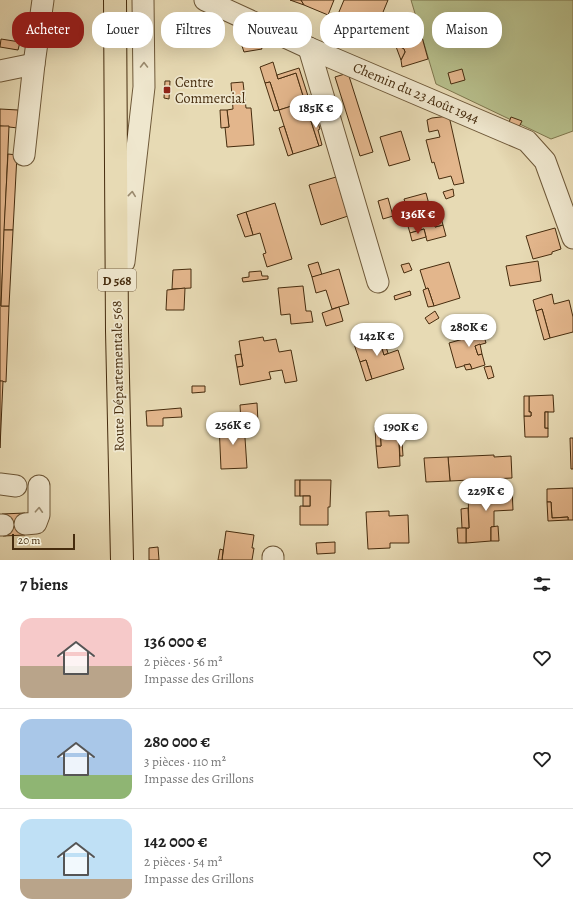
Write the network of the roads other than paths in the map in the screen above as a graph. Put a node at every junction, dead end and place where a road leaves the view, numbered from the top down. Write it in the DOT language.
graph roads {
  1 [pos="43,0"];
  2 [pos="115,0"];
  3 [pos="143,0"];
  4 [pos="204,0"];
  5 [pos="233,13"];
  6 [pos="309,48"];
  7 [pos="34,64"];
  8 [pos="0,71"];
  9 [pos="24,156"];
  10 [pos="573,238"];
  11 [pos="378,282"];
  12 [pos="117,330"];
  13 [pos="39,486"];
  14 [pos="25,524"];
  15 [pos="122,560"];
  1 -- 7 [label="street"];
  2 -- 12 [label="main road, Route Départementale 568 / D 568"];
  12 -- 3 [label="street, one-way"];
  4 -- 5 [label="street, Chemin du 23 Août 1944"];
  6 -- 10 [label="street, Chemin du 23 Août 1944"];
  6 -- 11 [label="street"];
  7 -- 8 [label="street"];
  7 -- 9 [label="street"];
  12 -- 15 [label="main road, Route Départementale 568 / D 568"];
  14 -- 13 [label="street, one-way"];
}
